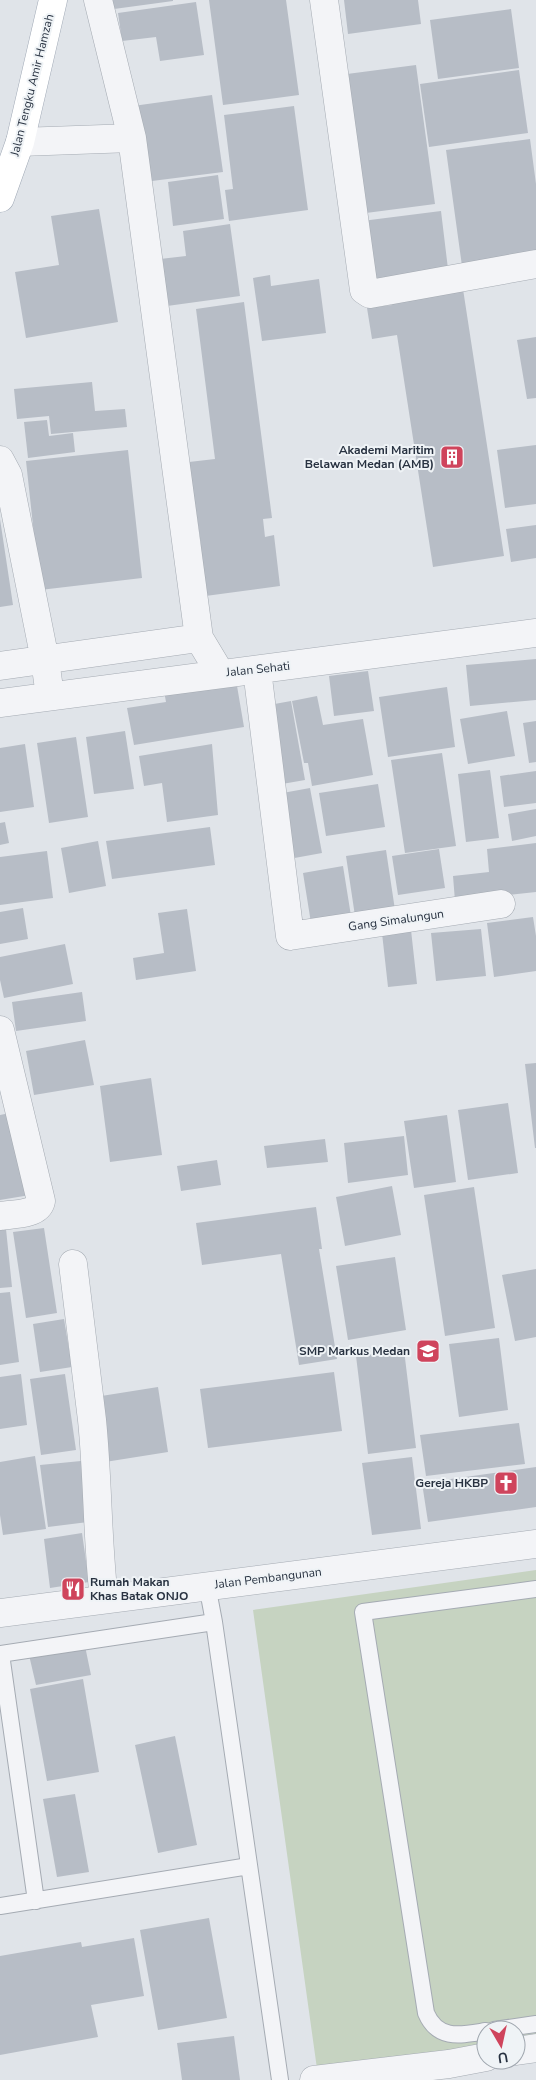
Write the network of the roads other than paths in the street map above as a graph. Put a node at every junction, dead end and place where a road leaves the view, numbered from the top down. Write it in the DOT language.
graph roads {
  1 [pos="53,0"];
  2 [pos="98,0"];
  3 [pos="324,0"];
  4 [pos="132,138"];
  5 [pos="20,142"];
  6 [pos="0,198"];
  7 [pos="536,264"];
  8 [pos="0,460"];
  9 [pos="536,633"];
  10 [pos="199,638"];
  11 [pos="45,660"];
  12 [pos="0,666"];
  13 [pos="257,670"];
  14 [pos="220,673"];
  15 [pos="50,696"];
  16 [pos="0,703"];
  17 [pos="501,904"];
  18 [pos="0,1030"];
  19 [pos="0,1216"];
  20 [pos="73,1264"];
  21 [pos="536,1544"];
  22 [pos="207,1585"];
  23 [pos="536,1589"];
  24 [pos="104,1599"];
  25 [pos="0,1613"];
  26 [pos="214,1622"];
  27 [pos="0,1654"];
  28 [pos="249,1866"];
  29 [pos="36,1901"];
  30 [pos="0,1906"];
  31 [pos="476,2033"];
  32 [pos="476,2061"];
  33 [pos="450,2072"];
  34 [pos="280,2080"];
  35 [pos="314,2080"];
  1 -- 5 [label="main road, Jalan Tengku Amir Hamzah"];
  2 -- 4 [label="street"];
  3 -- 7 [label="street"];
  4 -- 5 [label="street"];
  4 -- 10 [label="street"];
  5 -- 6 [label="main road, Jalan Tengku Amir Hamzah"];
  8 -- 11 [label="street"];
  9 -- 13 [label="street, Jalan Sehati"];
  10 -- 11 [label="street"];
  10 -- 14 [label="street, Jalan Sehati"];
  11 -- 12 [label="street"];
  11 -- 15 [label="street"];
  13 -- 14 [label="street, Jalan Sehati"];
  13 -- 17 [label="street, Gang Simalungun"];
  14 -- 15 [label="street"];
  15 -- 16 [label="street"];
  18 -- 19 [label="street"];
  20 -- 24 [label="street"];
  21 -- 22 [label="street, Jalan Pembangunan"];
  22 -- 24 [label="street, Jalan Pembangunan"];
  22 -- 26 [label="lane"];
  23 -- 31 [label="lane"];
  24 -- 25 [label="street, Jalan Pembangunan"];
  26 -- 27 [label="lane"];
  26 -- 28 [label="lane"];
  27 -- 29 [label="lane"];
  28 -- 29 [label="lane"];
  28 -- 34 [label="lane"];
  29 -- 30 [label="lane"];
  32 -- 33 [label="street"];
  33 -- 35 [label="street"];
}
